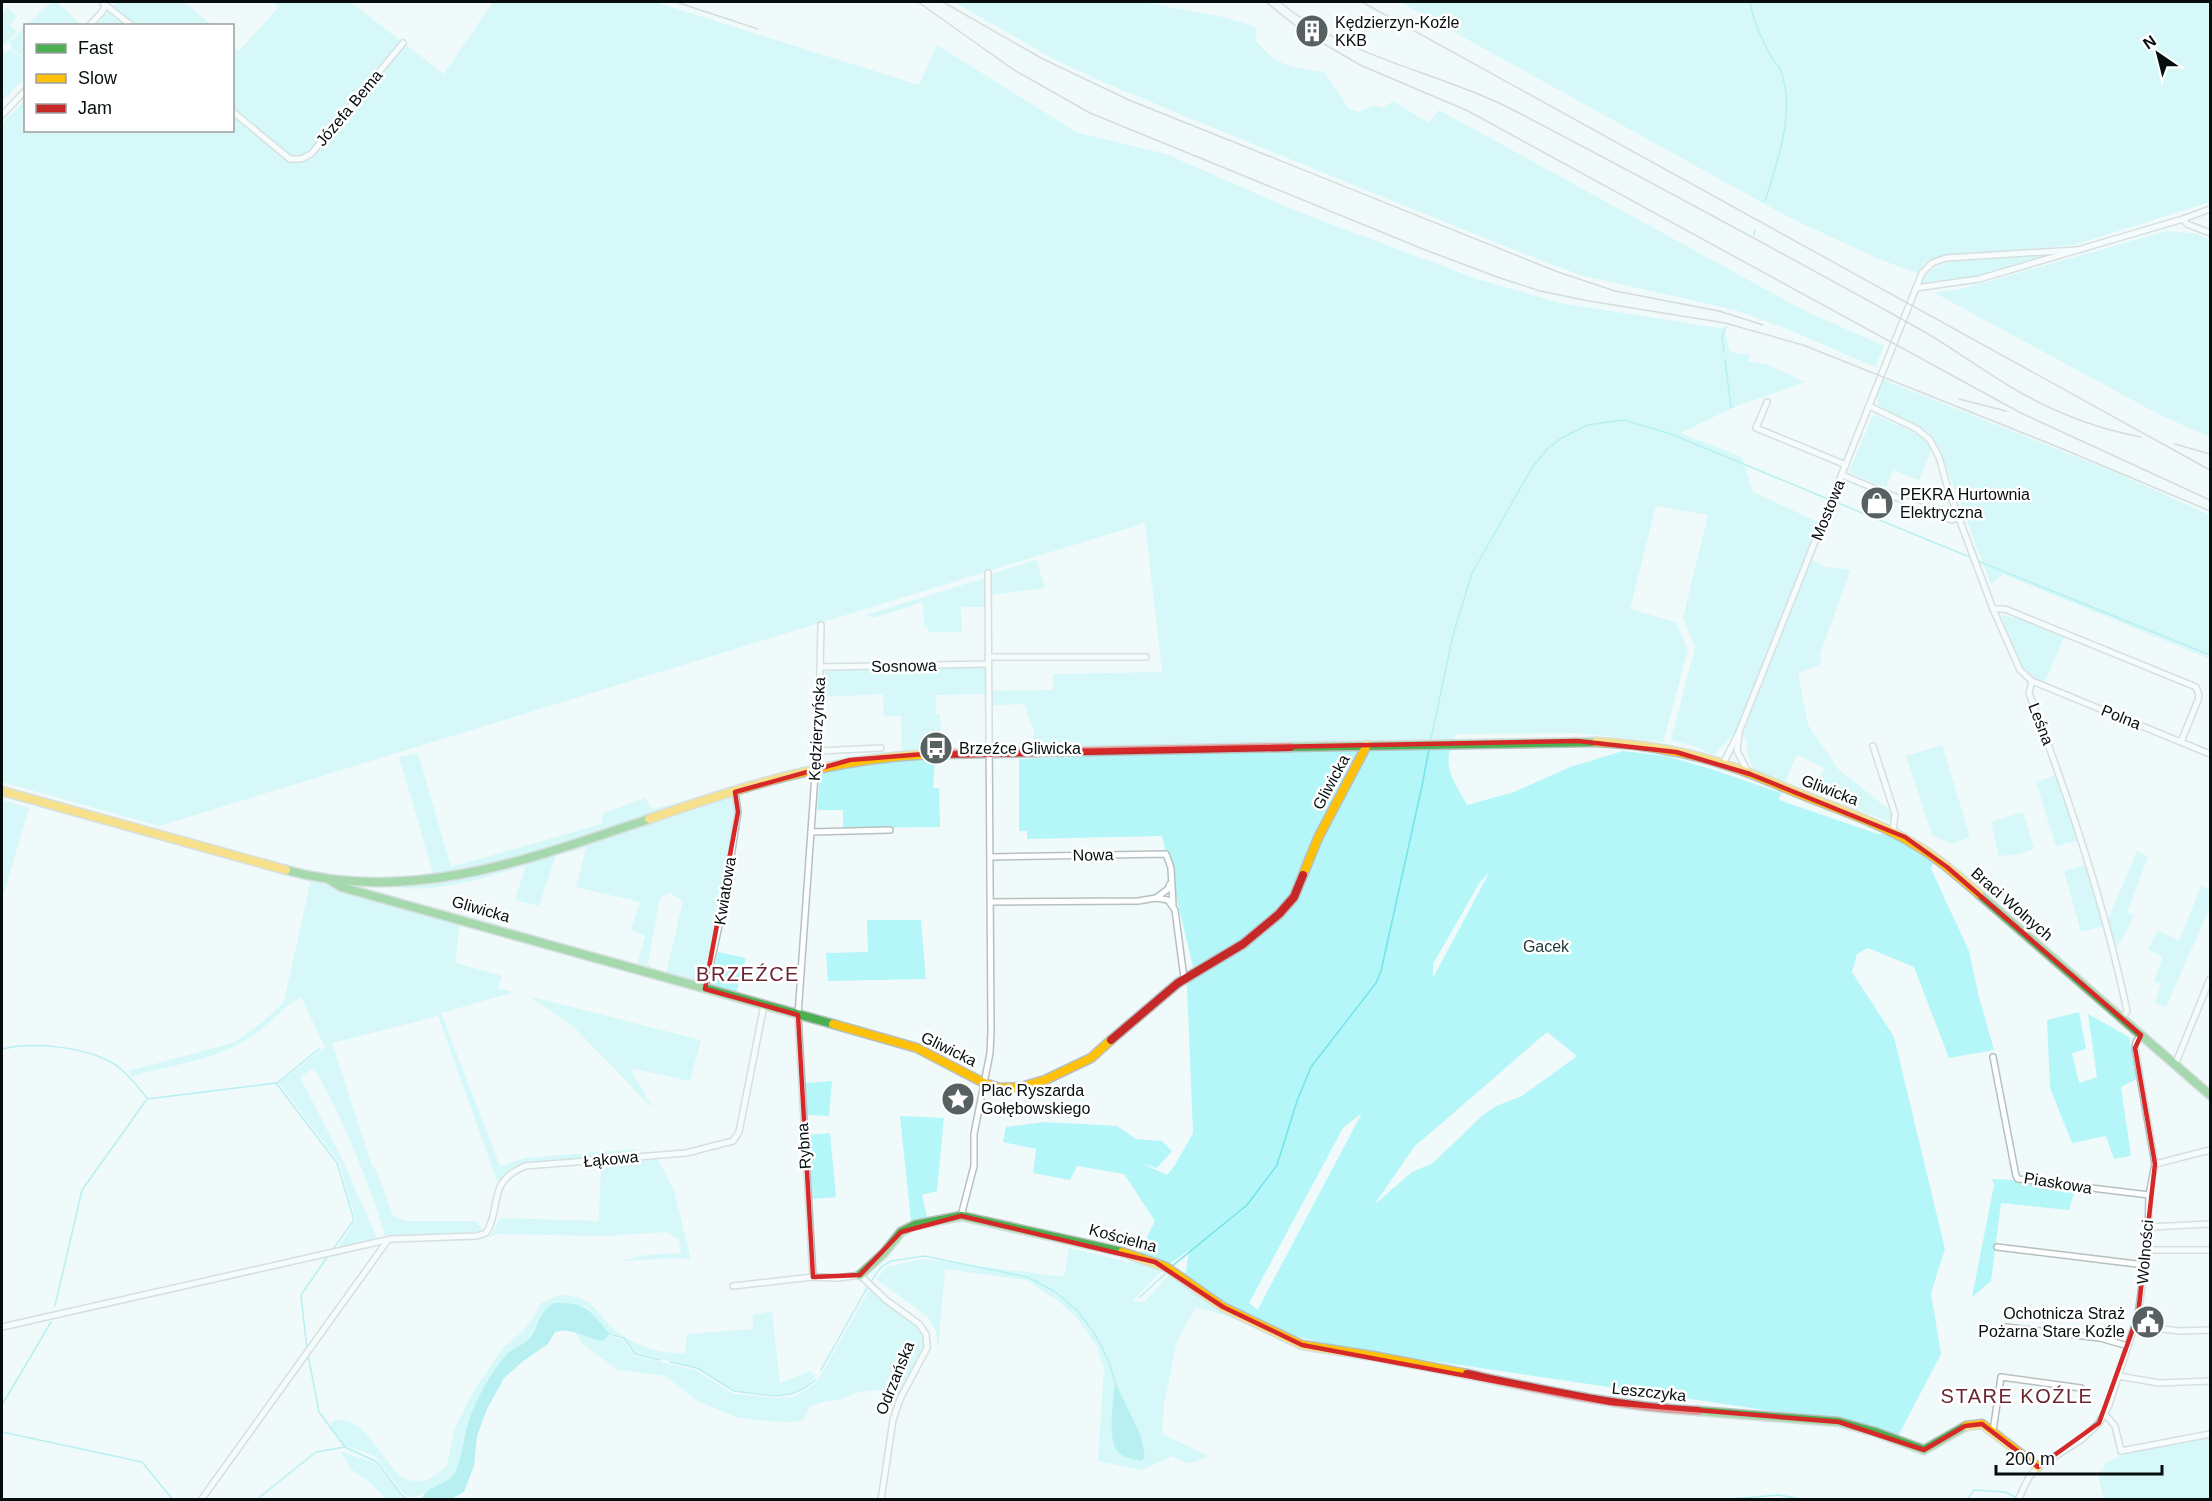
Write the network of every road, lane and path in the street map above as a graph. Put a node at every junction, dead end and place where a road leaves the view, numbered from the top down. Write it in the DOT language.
graph roads {
  1 [pos="111,2"];
  2 [pos="104,3"];
  3 [pos="91,24"];
  4 [pos="130,24"];
  5 [pos="403,43"];
  6 [pos="24,92"];
  7 [pos="234,113"];
  8 [pos="2,115"];
  9 [pos="2211,209"];
  10 [pos="2183,219"];
  11 [pos="2211,233"];
  12 [pos="2074,250"];
  13 [pos="1916,288"];
  14 [pos="1767,402"];
  15 [pos="1869,406"];
  16 [pos="1846,465"];
  17 [pos="1842,475"];
  18 [pos="1958,518"];
  19 [pos="988,573"];
  20 [pos="1994,609"];
  21 [pos="821,625"];
  22 [pos="1146,657"];
  23 [pos="988,661"];
  24 [pos="820,667"];
  25 [pos="2032,681"];
  26 [pos="1739,732"];
  27 [pos="2181,742"];
  28 [pos="1366,745"];
  29 [pos="1873,746"];
  30 [pos="881,748"];
  31 [pos="818,751"];
  32 [pos="1737,751"];
  33 [pos="989,753"];
  34 [pos="2211,754"];
  35 [pos="1724,764"];
  36 [pos="817,767"];
  37 [pos="1750,774"];
  38 [pos="2,791"];
  39 [pos="735,792"];
  40 [pos="890,830"];
  41 [pos="1893,831"];
  42 [pos="811,832"];
  43 [pos="991,857"];
  44 [pos="329,879"];
  45 [pos="379,882"];
  46 [pos="1171,882"];
  47 [pos="377,897"];
  48 [pos="1156,898"];
  49 [pos="991,902"];
  50 [pos="1173,905"];
  51 [pos="1183,963"];
  52 [pos="1197,971"];
  53 [pos="1184,978"];
  54 [pos="2211,979"];
  55 [pos="705,989"];
  56 [pos="764,1005"];
  57 [pos="798,1015"];
  58 [pos="2122,1019"];
  59 [pos="2141,1035"];
  60 [pos="1993,1057"];
  61 [pos="2175,1065"];
  62 [pos="984,1083"];
  63 [pos="2211,1095"];
  64 [pos="2211,1150"];
  65 [pos="2155,1164"];
  66 [pos="2149,1195"];
  67 [pos="961,1216"];
  68 [pos="2211,1224"];
  69 [pos="2148,1227"];
  70 [pos="390,1239"];
  71 [pos="1997,1247"];
  72 [pos="2147,1250"];
  73 [pos="2211,1250"];
  74 [pos="2145,1265"];
  75 [pos="860,1275"];
  76 [pos="813,1277"];
  77 [pos="733,1286"];
  78 [pos="2135,1326"];
  79 [pos="2,1327"];
  80 [pos="2006,1327"];
  81 [pos="2211,1330"];
  82 [pos="1295,1342"];
  83 [pos="2128,1346"];
  84 [pos="2118,1376"];
  85 [pos="2211,1381"];
  86 [pos="2082,1388"];
  87 [pos="2105,1414"];
  88 [pos="1994,1431"];
  89 [pos="2211,1434"];
  90 [pos="2038,1467"];
  91 [pos="2019,1497"];
  92 [pos="201,1500"];
  93 [pos="881,1500"];
  1 -- 2 [label="street"];
  2 -- 3 [label="street"];
  2 -- 4 [label="street"];
  5 -- 7 [label="street, Józefa Bema"];
  6 -- 8 [label="street"];
  9 -- 10 [label="street, Mostowa"];
  10 -- 11 [label="street"];
  10 -- 12 [label="street, Mostowa"];
  12 -- 13 [label="street, Mostowa"];
  12 -- 13 [label="street, Mostowa"];
  13 -- 15 [label="street, Mostowa"];
  14 -- 16 [label="street"];
  15 -- 16 [label="street, Mostowa"];
  15 -- 18 [label="street, Leśna"];
  16 -- 17 [label="street, Mostowa"];
  17 -- 18 [label="street"];
  17 -- 26 [label="street, Mostowa"];
  18 -- 20 [label="street, Leśna"];
  19 -- 23 [label="street"];
  20 -- 25 [label="street, Leśna"];
  20 -- 27 [label="street"];
  21 -- 24 [label="street, Kędzierzyńska"];
  22 -- 23 [label="street"];
  23 -- 24 [label="street, Sosnowa"];
  23 -- 33 [label="street"];
  24 -- 31 [label="street, Kędzierzyńska"];
  25 -- 27 [label="street, Polna"];
  25 -- 58 [label="street, Leśna"];
  26 -- 32 [label="street, Mostowa"];
  26 -- 35 [label="street, Mostowa"];
  27 -- 34 [label="street, Polna"];
  28 -- 33 [label="street, Gliwicka"];
  28 -- 35 [label="street, Gliwicka"];
  28 -- 52 [label="street, Gliwicka"];
  29 -- 41 [label="street"];
  30 -- 31 [label="street"];
  31 -- 36 [label="street, Kędzierzyńska"];
  32 -- 35 [label="street"];
  32 -- 37 [label="street"];
  33 -- 36 [label="street, Gliwicka"];
  33 -- 43 [label="street"];
  35 -- 37 [label="street, Gliwicka"];
  36 -- 39 [label="street, Gliwicka"];
  36 -- 42 [label="street, Kędzierzyńska"];
  37 -- 41 [label="street, Gliwicka"];
  38 -- 44 [label="street, Gliwicka"];
  39 -- 45 [label="street, Gliwicka"];
  39 -- 55 [label="street, Kwiatowa"];
  40 -- 42 [label="street"];
  41 -- 58 [label="street, Braci Wolnych"];
  42 -- 57 [label="street, Kędzierzyńska"];
  43 -- 46 [label="street, Nowa"];
  43 -- 49 [label="street"];
  44 -- 45 [label="street, Gliwicka"];
  44 -- 47 [label="street, Gliwicka"];
  45 -- 47 [label="street"];
  46 -- 48 [label="street"];
  46 -- 50 [label="street, Nowa"];
  47 -- 55 [label="street, Gliwicka"];
  48 -- 49 [label="street"];
  48 -- 50 [label="street"];
  49 -- 62 [label="street"];
  50 -- 51 [label="street, Nowa"];
  51 -- 52 [label="street"];
  51 -- 53 [label="street, Nowa"];
  52 -- 53 [label="street, Gliwicka"];
  53 -- 62 [label="street, Gliwicka"];
  54 -- 61 [label="street"];
  55 -- 56 [label="street, Gliwicka"];
  56 -- 57 [label="street, Gliwicka"];
  56 -- 70 [label="street, Łąkowa"];
  57 -- 62 [label="street, Gliwicka"];
  57 -- 76 [label="street, Rybna"];
  58 -- 59 [label="street, Braci Wolnych"];
  59 -- 61 [label="street, Braci Wolnych"];
  59 -- 65 [label="street, Wolności"];
  60 -- 66 [label="street, Piaskowa"];
  61 -- 63 [label="street, Braci Wolnych"];
  62 -- 67 [label="street"];
  64 -- 65 [label="street"];
  65 -- 66 [label="street, Wolności"];
  66 -- 69 [label="street, Wolności"];
  67 -- 75 [label="street"];
  67 -- 82 [label="street, Kościelna"];
  68 -- 69 [label="street"];
  69 -- 72 [label="street, Wolności"];
  70 -- 79 [label="street"];
  70 -- 92 [label="street"];
  71 -- 74 [label="street"];
  72 -- 73 [label="street"];
  72 -- 74 [label="street, Wolności"];
  74 -- 78 [label="street, Wolności"];
  75 -- 76 [label="street"];
  75 -- 93 [label="street, Odrzańska"];
  76 -- 77 [label="street"];
  78 -- 81 [label="street"];
  78 -- 83 [label="street, Wolności"];
  80 -- 83 [label="street"];
  82 -- 88 [label="street, Leszczyka"];
  83 -- 84 [label="street, Wolności"];
  84 -- 85 [label="street"];
  84 -- 87 [label="street, Wolności"];
  86 -- 88 [label="street"];
  87 -- 89 [label="street"];
  87 -- 90 [label="street, Wolności"];
  88 -- 90 [label="street, Leszczyka"];
  90 -- 91 [label="street, Wolności"];
}
